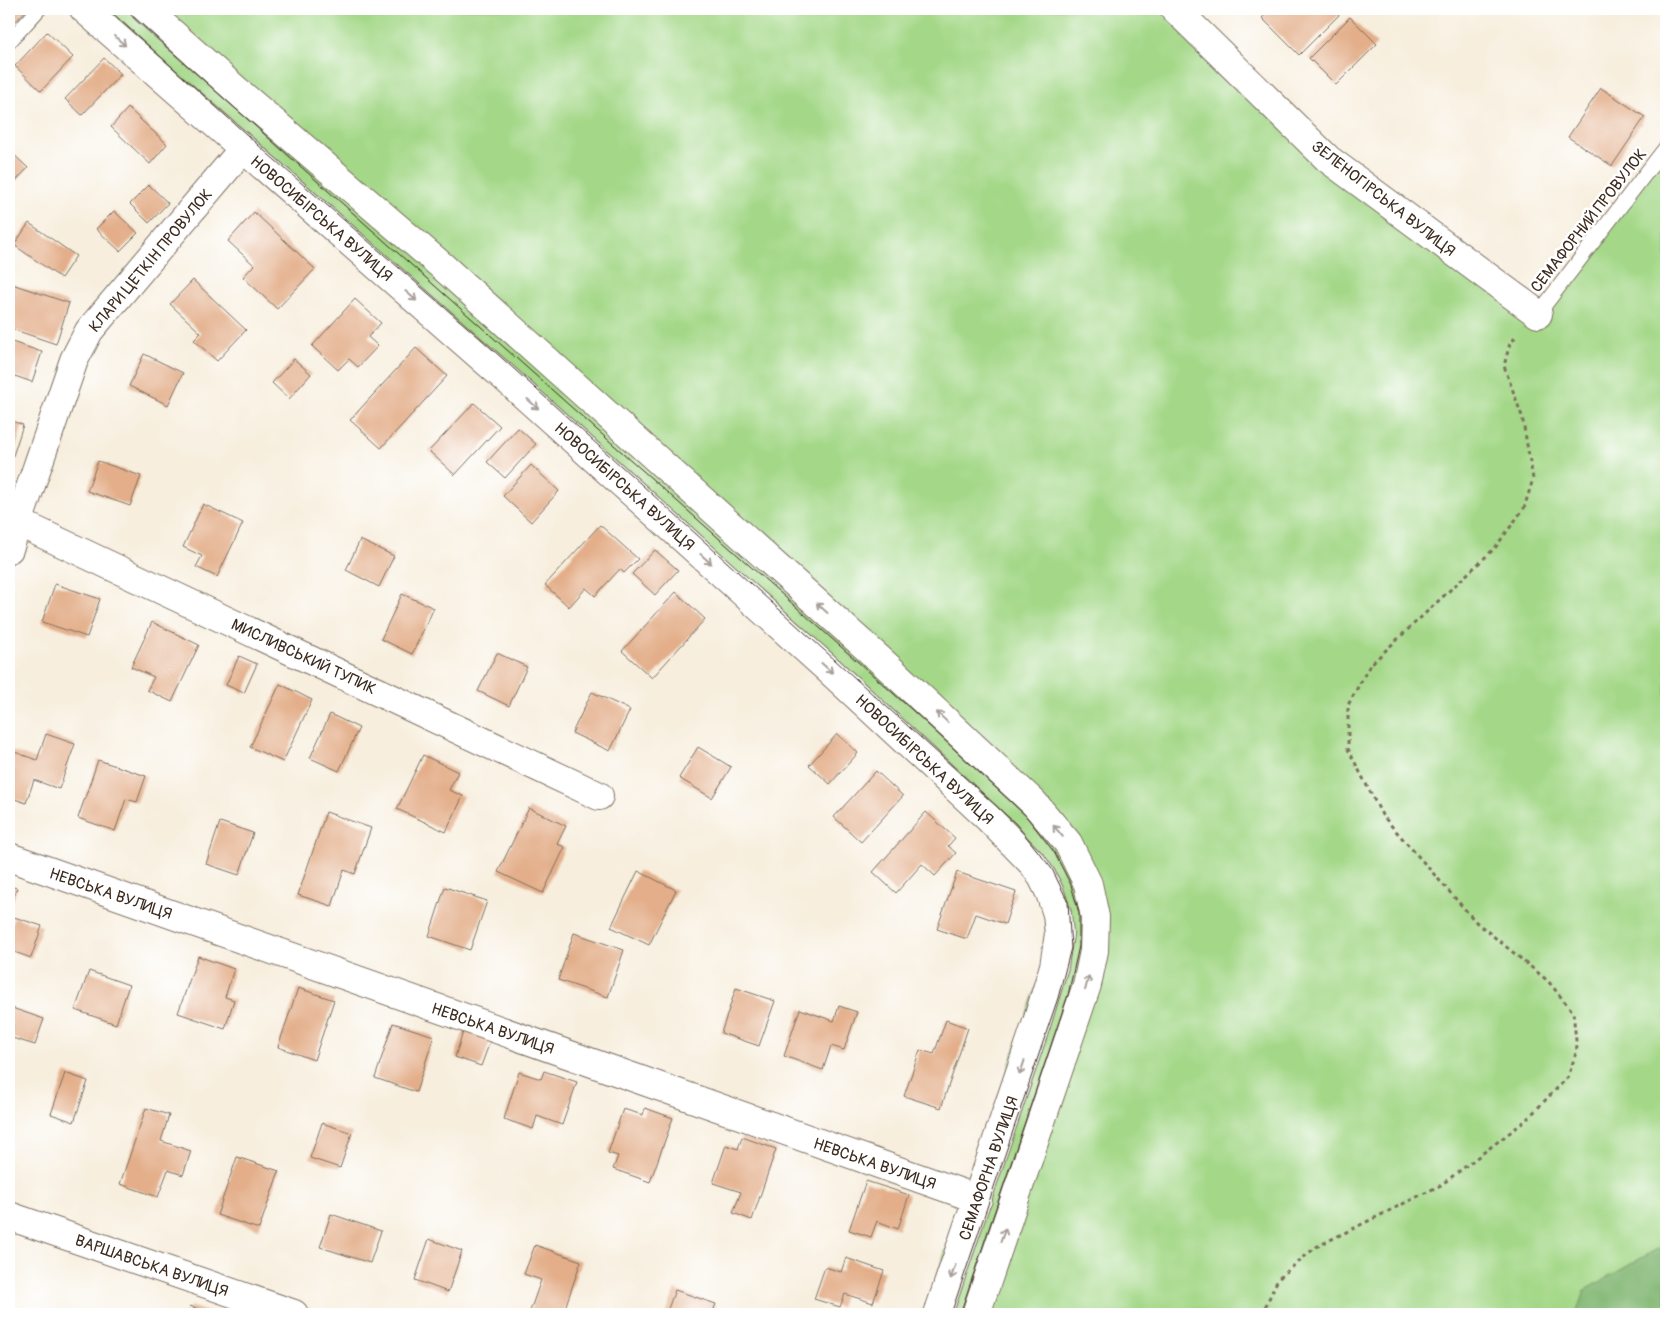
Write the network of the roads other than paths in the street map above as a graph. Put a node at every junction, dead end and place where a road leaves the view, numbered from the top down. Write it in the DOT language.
graph roads {
  1 [pos="39,9"];
  2 [pos="84,9"];
  3 [pos="146,9"];
  4 [pos="1179,10"];
  5 [pos="9,42"];
  6 [pos="1666,148"];
  7 [pos="243,149"];
  8 [pos="1538,314"];
  9 [pos="14,519"];
  10 [pos="9,549"];
  11 [pos="599,796"];
  12 [pos="9,857"];
  13 [pos="1038,1022"];
  14 [pos="978,1199"];
  15 [pos="9,1216"];
  16 [pos="294,1314"];
  17 [pos="938,1314"];
  18 [pos="976,1314"];
  1 -- 5 [label="lane"];
  2 -- 7 [label="main road, НОВОСИБІРСЬКА ВУЛИЦЯ, one-way"];
  18 -- 3 [label="main road, one-way"];
  4 -- 8 [label="main road, ЗЕЛЕНОГІРСЬКА ВУЛИЦЯ"];
  6 -- 8 [label="lane, СЕМАФОРНИЙ ПРОВУЛОК"];
  7 -- 9 [label="main road, КЛАРИ ЦЕТКІН ПРОВУЛОК"];
  7 -- 13 [label="main road, НОВОСИБІРСЬКА ВУЛИЦЯ, one-way"];
  9 -- 10 [label="main road, КЛАРИ ЦЕТКІН ПРОВУЛОК"];
  9 -- 11 [label="main road, МИСЛИВСЬКИЙ ТУПИК"];
  12 -- 14 [label="main road, НЕВСЬКА ВУЛИЦЯ"];
  13 -- 14 [label="main road, СЕМАФОРНА ВУЛИЦЯ, one-way"];
  14 -- 17 [label="main road, СЕМАФОРНА ВУЛИЦЯ, one-way"];
  15 -- 16 [label="main road, ВАРШАВСЬКА ВУЛИЦЯ"];
}
